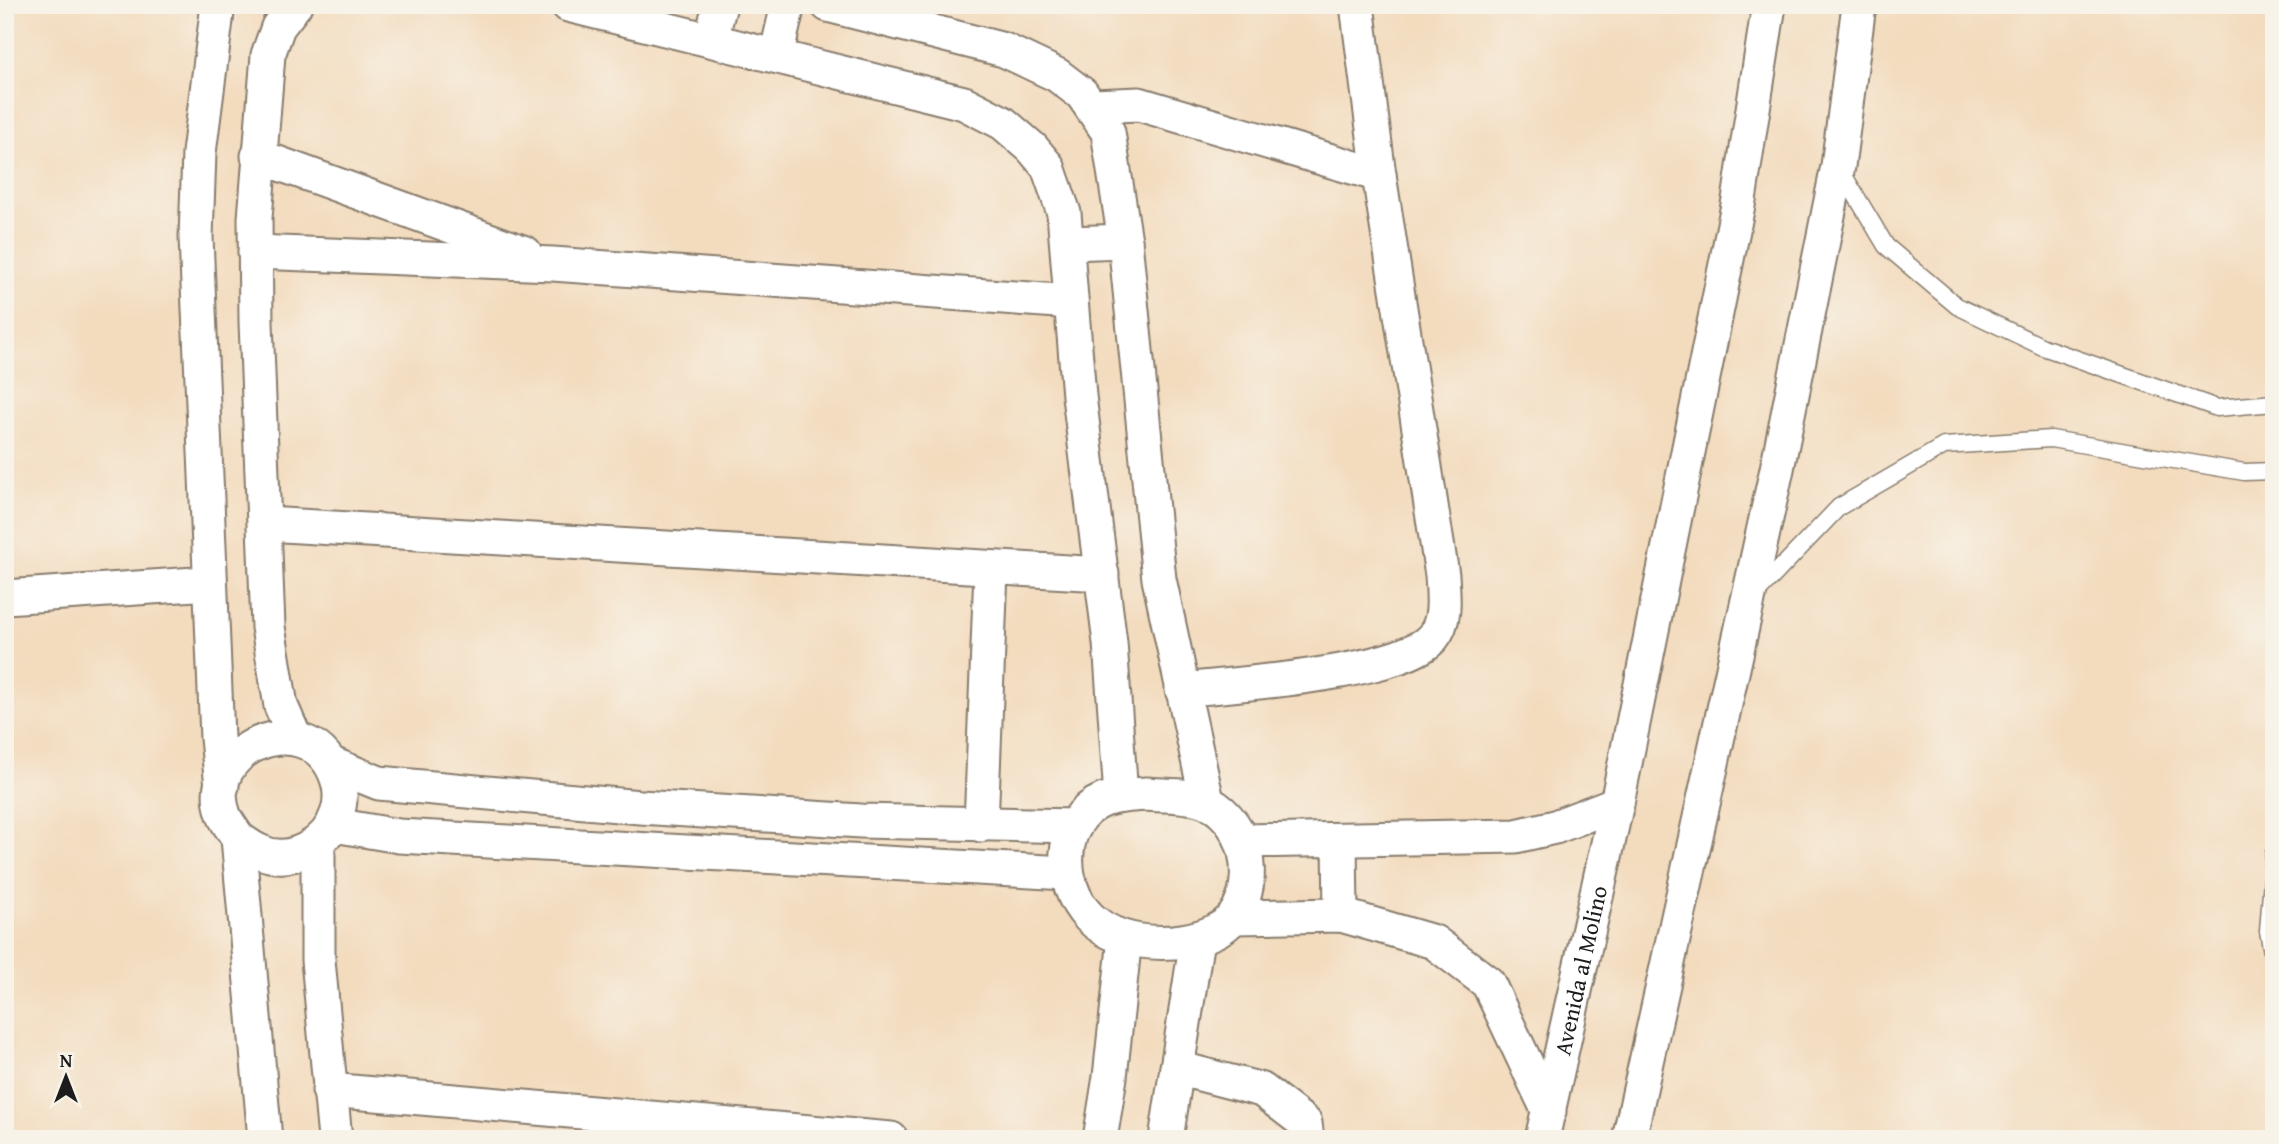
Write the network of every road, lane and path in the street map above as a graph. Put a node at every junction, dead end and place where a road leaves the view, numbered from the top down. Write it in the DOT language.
graph roads {
  1 [pos="218,5"];
  2 [pos="295,5"];
  3 [pos="568,5"];
  4 [pos="720,5"];
  5 [pos="789,5"];
  6 [pos="828,5"];
  7 [pos="1357,5"];
  8 [pos="1769,5"];
  9 [pos="1859,5"];
  10 [pos="711,39"];
  11 [pos="776,56"];
  12 [pos="1093,106"];
  13 [pos="258,156"];
  14 [pos="1838,166"];
  15 [pos="1379,175"];
  16 [pos="1125,242"];
  17 [pos="1068,243"];
  18 [pos="255,252"];
  19 [pos="553,264"];
  20 [pos="1070,302"];
  21 [pos="2274,403"];
  22 [pos="2274,471"];
  23 [pos="266,524"];
  24 [pos="991,570"];
  25 [pos="1102,574"];
  26 [pos="210,583"];
  27 [pos="5,597"];
  28 [pos="1746,605"];
  29 [pos="1182,690"];
  30 [pos="295,738"];
  31 [pos="331,764"];
  32 [pos="222,786"];
  33 [pos="1121,796"];
  34 [pos="1207,802"];
  35 [pos="1617,803"];
  36 [pos="981,825"];
  37 [pos="1075,826"];
  38 [pos="326,834"];
  39 [pos="238,838"];
  40 [pos="1243,841"];
  41 [pos="1340,841"];
  42 [pos="2274,853"];
  43 [pos="1066,873"];
  44 [pos="1341,915"];
  45 [pos="1234,917"];
  46 [pos="1125,938"];
  47 [pos="1197,939"];
  48 [pos="2274,963"];
  49 [pos="1177,1068"];
  50 [pos="329,1090"];
  51 [pos="1545,1125"];
  52 [pos="265,1139"];
  53 [pos="335,1139"];
  54 [pos="891,1139"];
  55 [pos="1100,1139"];
  56 [pos="1166,1139"];
  57 [pos="1307,1139"];
  58 [pos="1629,1139"];
  1 -- 26 [label="street"];
  2 -- 13 [label="street"];
  3 -- 10 [label="street"];
  4 -- 10 [label="street"];
  5 -- 11 [label="street"];
  6 -- 12 [label="street"];
  7 -- 15 [label="street"];
  8 -- 35 [label="street, Avenida al Molino"];
  9 -- 14 [label="street"];
  10 -- 11 [label="street"];
  11 -- 17 [label="street"];
  12 -- 15 [label="street"];
  12 -- 16 [label="street"];
  13 -- 18 [label="street"];
  13 -- 19 [label="street"];
  14 -- 21 [label="lane"];
  14 -- 28 [label="street"];
  15 -- 29 [label="street"];
  16 -- 17 [label="street"];
  16 -- 29 [label="street"];
  17 -- 20 [label="street"];
  18 -- 19 [label="street"];
  18 -- 23 [label="street"];
  19 -- 20 [label="street"];
  20 -- 25 [label="street"];
  22 -- 28 [label="lane"];
  23 -- 24 [label="street"];
  23 -- 30 [label="street"];
  24 -- 25 [label="street"];
  24 -- 36 [label="street"];
  25 -- 33 [label="street"];
  26 -- 27 [label="street"];
  26 -- 32 [label="street"];
  28 -- 58 [label="street"];
  29 -- 34 [label="street"];
  30 -- 31 [label="street"];
  30 -- 32 [label="street"];
  31 -- 36 [label="street"];
  31 -- 38 [label="street"];
  32 -- 39 [label="street"];
  33 -- 34 [label="street"];
  33 -- 37 [label="street"];
  34 -- 40 [label="street"];
  35 -- 41 [label="street"];
  35 -- 51 [label="street, Avenida al Molino"];
  36 -- 37 [label="street"];
  37 -- 43 [label="street"];
  38 -- 39 [label="street"];
  38 -- 43 [label="street"];
  38 -- 50 [label="street"];
  39 -- 52 [label="street"];
  40 -- 41 [label="street"];
  40 -- 45 [label="street"];
  41 -- 44 [label="street"];
  42 -- 48 [label="lane"];
  43 -- 46 [label="street"];
  44 -- 45 [label="street"];
  44 -- 51 [label="street"];
  45 -- 47 [label="street"];
  46 -- 47 [label="street"];
  46 -- 55 [label="street"];
  47 -- 49 [label="street"];
  49 -- 56 [label="street"];
  49 -- 57 [label="street"];
  50 -- 53 [label="street"];
  50 -- 54 [label="street"];
}
